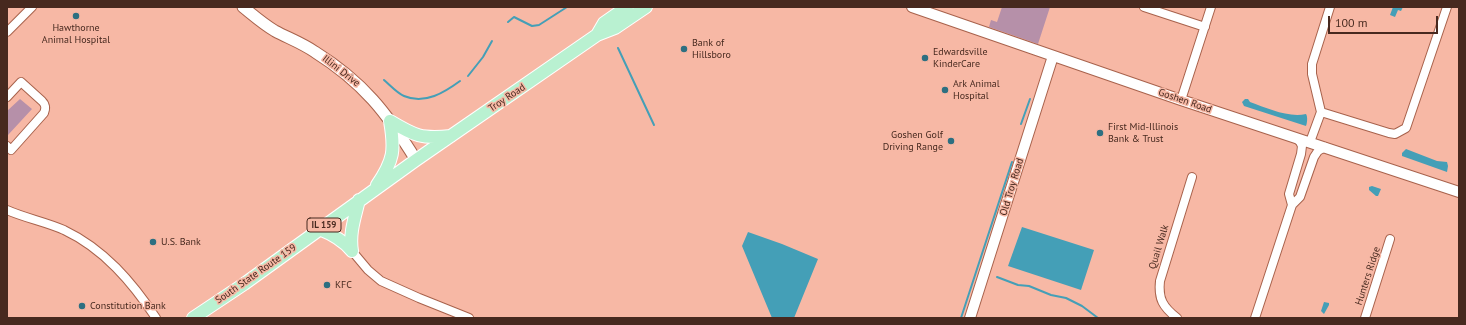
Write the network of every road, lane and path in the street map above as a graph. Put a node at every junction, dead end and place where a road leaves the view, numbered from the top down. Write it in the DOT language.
graph roads {
  1 [pos="32,7"];
  2 [pos="243,7"];
  3 [pos="627,7"];
  4 [pos="646,7"];
  5 [pos="912,7"];
  6 [pos="1144,7"];
  7 [pos="1211,7"];
  8 [pos="1330,7"];
  9 [pos="1447,7"];
  10 [pos="1205,27"];
  11 [pos="7,32"];
  12 [pos="597,36"];
  13 [pos="1053,56"];
  14 [pos="7,97"];
  15 [pos="1181,100"];
  16 [pos="1321,112"];
  17 [pos="390,121"];
  18 [pos="452,136"];
  19 [pos="1295,138"];
  20 [pos="1310,142"];
  21 [pos="1325,147"];
  22 [pos="8,151"];
  23 [pos="416,160"];
  24 [pos="1192,177"];
  25 [pos="374,190"];
  26 [pos="1459,192"];
  27 [pos="359,200"];
  28 [pos="1292,205"];
  29 [pos="7,210"];
  30 [pos="319,229"];
  31 [pos="1390,240"];
  32 [pos="352,251"];
  33 [pos="156,318"];
  34 [pos="193,318"];
  35 [pos="470,318"];
  36 [pos="970,318"];
  37 [pos="1177,318"];
  38 [pos="1255,318"];
  39 [pos="1365,318"];
  1 -- 11 [label="street"];
  2 -- 17 [label="main road, Illini Drive"];
  3 -- 12 [label="main road, Troy Road"];
  4 -- 12 [label="main road, Troy Road"];
  5 -- 13 [label="street, Goshen Road"];
  6 -- 10 [label="street"];
  7 -- 10 [label="street"];
  8 -- 16 [label="street"];
  9 -- 16 [label="street"];
  10 -- 15 [label="street"];
  12 -- 18 [label="main road, Troy Road"];
  13 -- 15 [label="street, Goshen Road"];
  13 -- 36 [label="street, Old Troy Road"];
  14 -- 22 [label="street"];
  15 -- 19 [label="street, Goshen Road"];
  16 -- 20 [label="street"];
  17 -- 18 [label="main road"];
  17 -- 23 [label="main road, Illini Drive"];
  17 -- 25 [label="main road"];
  18 -- 23 [label="main road, Troy Road"];
  19 -- 20 [label="street, Goshen Road"];
  19 -- 28 [label="street"];
  20 -- 21 [label="street, Goshen Road"];
  21 -- 26 [label="street, Goshen Road"];
  21 -- 28 [label="street"];
  23 -- 25 [label="main road, South State Route 159 / IL 159"];
  24 -- 37 [label="street, Quail Walk"];
  25 -- 27 [label="main road, South State Route 159 / IL 159"];
  27 -- 30 [label="main road, South State Route 159 / IL 159"];
  27 -- 32 [label="main road"];
  28 -- 38 [label="street"];
  29 -- 33 [label="street"];
  30 -- 32 [label="main road"];
  30 -- 34 [label="main road, South State Route 159 / IL 159"];
  31 -- 39 [label="street, Hunters Ridge"];
  32 -- 35 [label="street"];
}
